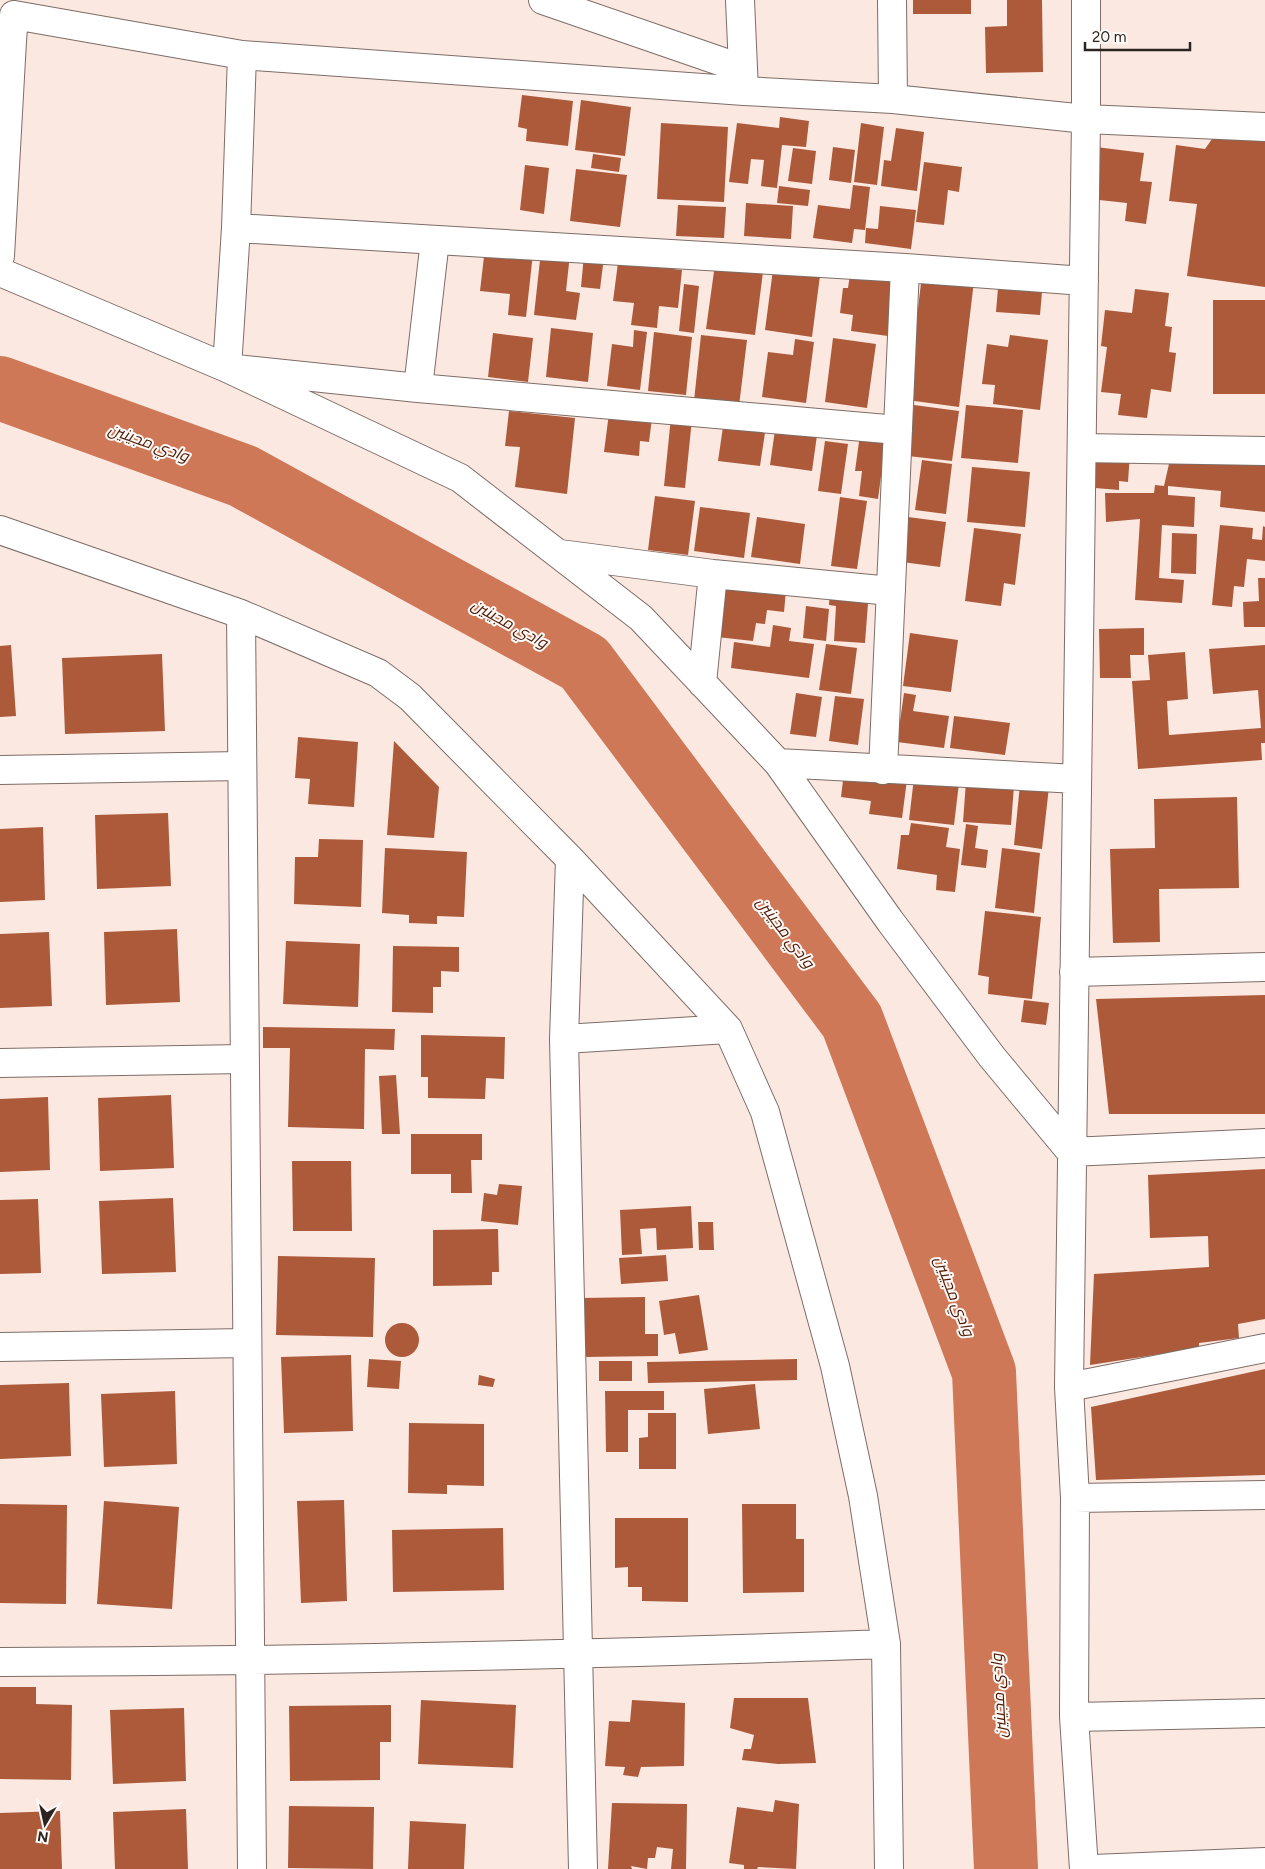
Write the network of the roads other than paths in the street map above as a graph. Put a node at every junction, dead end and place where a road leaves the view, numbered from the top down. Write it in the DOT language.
graph roads {
  1 [pos="543,0"];
  2 [pos="740,0"];
  3 [pos="892,0"];
  4 [pos="1086,0"];
  5 [pos="584,8"];
  6 [pos="11,24"];
  7 [pos="242,55"];
  8 [pos="743,80"];
  9 [pos="893,99"];
  10 [pos="1086,119"];
  11 [pos="1265,127"];
  12 [pos="236,228"];
  13 [pos="435,240"];
  14 [pos="0,256"];
  15 [pos="905,268"];
  16 [pos="0,272"];
  17 [pos="1084,281"];
  18 [pos="227,368"];
  19 [pos="418,388"];
  20 [pos="898,430"];
  21 [pos="1082,448"];
  22 [pos="1265,451"];
  23 [pos="0,530"];
  24 [pos="559,554"];
  25 [pos="713,574"];
  26 [pos="891,591"];
  27 [pos="241,614"];
  28 [pos="702,683"];
  29 [pos="778,763"];
  30 [pos="242,766"];
  31 [pos="0,770"];
  32 [pos="883,770"];
  33 [pos="1076,780"];
  34 [pos="570,859"];
  35 [pos="1265,967"];
  36 [pos="1074,972"];
  37 [pos="728,1029"];
  38 [pos="564,1040"];
  39 [pos="244,1059"];
  40 [pos="0,1063"];
  41 [pos="1265,1143"];
  42 [pos="1070,1152"];
  43 [pos="247,1343"];
  44 [pos="0,1346"];
  45 [pos="1265,1348"];
  46 [pos="1069,1387"];
  47 [pos="1265,1495"];
  48 [pos="1075,1498"];
  49 [pos="886,1644"];
  50 [pos="577,1655"];
  51 [pos="250,1661"];
  52 [pos="0,1662"];
  53 [pos="1265,1713"];
  54 [pos="1074,1717"];
  55 [pos="1265,1862"];
  56 [pos="252,1869"];
  57 [pos="583,1869"];
  58 [pos="889,1869"];
  59 [pos="1084,1869"];
  60 [pos="1093,1869"];
  1 -- 5 [label="street"];
  2 -- 8 [label="street"];
  3 -- 9 [label="street"];
  4 -- 10 [label="street"];
  5 -- 8 [label="street"];
  6 -- 7 [label="street"];
  6 -- 14 [label="street"];
  7 -- 8 [label="street"];
  7 -- 12 [label="street"];
  8 -- 9 [label="street"];
  9 -- 10 [label="street"];
  10 -- 11 [label="street"];
  10 -- 17 [label="street"];
  12 -- 13 [label="street"];
  12 -- 18 [label="street"];
  13 -- 15 [label="street"];
  13 -- 19 [label="street"];
  15 -- 17 [label="street"];
  15 -- 20 [label="street"];
  16 -- 18 [label="street"];
  17 -- 21 [label="street"];
  18 -- 19 [label="street"];
  18 -- 24 [label="street"];
  19 -- 20 [label="street"];
  20 -- 26 [label="street"];
  21 -- 22 [label="street"];
  21 -- 33 [label="street"];
  23 -- 27 [label="street"];
  24 -- 25 [label="street"];
  24 -- 28 [label="street"];
  25 -- 26 [label="street"];
  25 -- 28 [label="street"];
  26 -- 32 [label="street"];
  27 -- 30 [label="street"];
  27 -- 34 [label="street"];
  28 -- 29 [label="street"];
  29 -- 32 [label="street"];
  29 -- 42 [label="street"];
  30 -- 31 [label="street"];
  30 -- 39 [label="street"];
  32 -- 33 [label="street"];
  33 -- 36 [label="street"];
  34 -- 37 [label="street"];
  34 -- 38 [label="street"];
  35 -- 36 [label="street"];
  36 -- 42 [label="street"];
  37 -- 38 [label="street"];
  37 -- 49 [label="street"];
  38 -- 50 [label="street"];
  39 -- 40 [label="street"];
  39 -- 43 [label="street"];
  41 -- 42 [label="street"];
  42 -- 46 [label="street"];
  43 -- 44 [label="street"];
  43 -- 51 [label="street"];
  45 -- 46 [label="street"];
  46 -- 48 [label="street"];
  47 -- 48 [label="street"];
  48 -- 54 [label="street"];
  49 -- 50 [label="street"];
  49 -- 58 [label="street"];
  50 -- 51 [label="street"];
  50 -- 57 [label="street"];
  51 -- 52 [label="street"];
  51 -- 56 [label="street"];
  53 -- 54 [label="street"];
  54 -- 59 [label="street"];
  55 -- 60 [label="street"];
}
